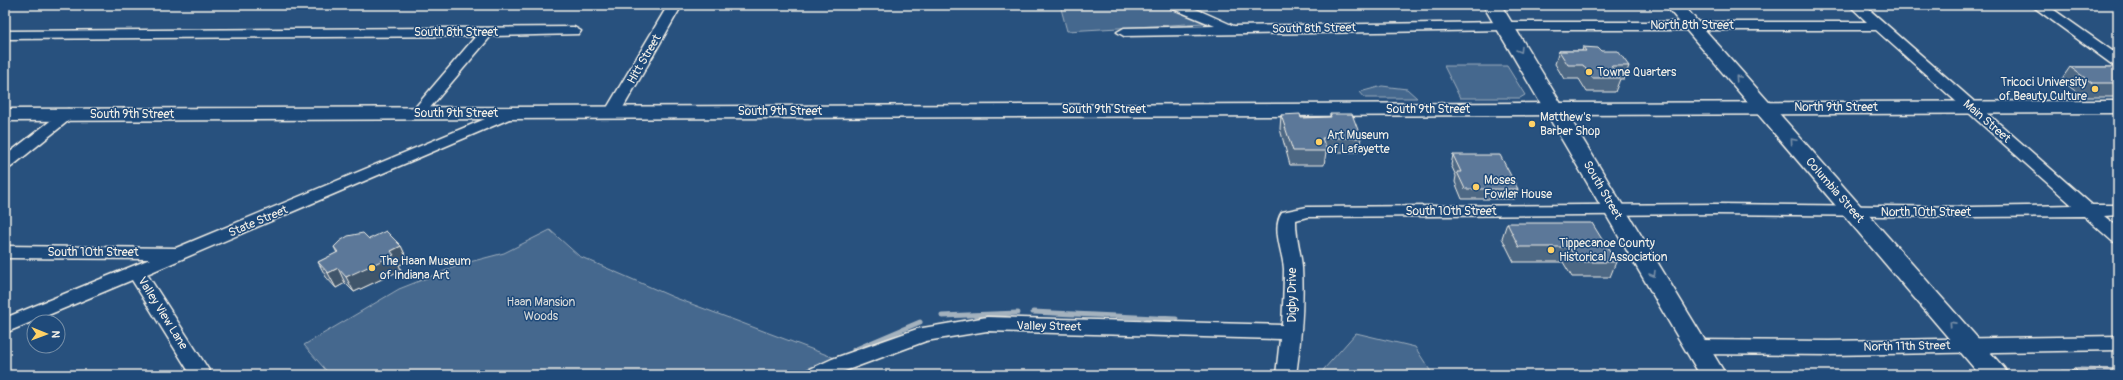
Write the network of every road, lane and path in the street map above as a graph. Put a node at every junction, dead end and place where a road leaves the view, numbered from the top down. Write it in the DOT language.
graph roads {
  1 [pos="675,5"];
  2 [pos="1176,5"];
  3 [pos="1492,5"];
  4 [pos="1674,5"];
  5 [pos="1856,5"];
  6 [pos="2038,5"];
  7 [pos="1692,25"];
  8 [pos="1505,26"];
  9 [pos="1879,26"];
  10 [pos="1234,29"];
  11 [pos="487,32"];
  12 [pos="574,32"];
  13 [pos="1124,32"];
  14 [pos="5,36"];
  15 [pos="2118,62"];
  16 [pos="1764,107"];
  17 [pos="2118,107"];
  18 [pos="1971,108"];
  19 [pos="1554,109"];
  20 [pos="418,113"];
  21 [pos="612,113"];
  22 [pos="5,114"];
  23 [pos="68,114"];
  24 [pos="509,114"];
  25 [pos="5,164"];
  26 [pos="1615,210"];
  27 [pos="2088,210"];
  28 [pos="2118,210"];
  29 [pos="1854,211"];
  30 [pos="1288,216"];
  31 [pos="2118,237"];
  32 [pos="5,252"];
  33 [pos="180,253"];
  34 [pos="136,271"];
  35 [pos="5,326"];
  36 [pos="1292,332"];
  37 [pos="2118,343"];
  38 [pos="1969,345"];
  39 [pos="1696,347"];
  40 [pos="838,370"];
  41 [pos="202,375"];
  42 [pos="815,375"];
  43 [pos="1286,375"];
  44 [pos="1713,375"];
  45 [pos="1995,375"];
  1 -- 21 [label="street, Hitt Street"];
  2 -- 10 [label="street"];
  3 -- 8 [label="main road, South Street"];
  4 -- 7 [label="main road, Columbia Street"];
  5 -- 9 [label="street, Main Street"];
  6 -- 15 [label="street"];
  7 -- 8 [label="street, North 8th Street"];
  7 -- 9 [label="street, North 8th Street"];
  16 -- 7 [label="main road, Columbia Street, one-way"];
  8 -- 10 [label="street, South 8th Street"];
  8 -- 19 [label="main road, South Street, one-way"];
  9 -- 18 [label="street, Main Street"];
  10 -- 13 [label="street, South 8th Street"];
  11 -- 12 [label="street, South 8th Street"];
  11 -- 14 [label="street, South 8th Street"];
  11 -- 20 [label="street"];
  16 -- 18 [label="main road, North 9th Street"];
  16 -- 19 [label="main road, North 9th Street"];
  29 -- 16 [label="main road, Columbia Street, one-way"];
  17 -- 18 [label="main road, North 9th Street"];
  18 -- 27 [label="street, Main Street"];
  19 -- 21 [label="main road, South 9th Street"];
  19 -- 26 [label="main road, South Street"];
  20 -- 23 [label="main road, South 9th Street"];
  20 -- 24 [label="main road, South 9th Street"];
  21 -- 24 [label="main road, South 9th Street"];
  22 -- 23 [label="main road, South 9th Street"];
  23 -- 25 [label="street"];
  24 -- 33 [label="street, State Street"];
  26 -- 29 [label="street, North 10th Street"];
  26 -- 30 [label="street, South 10th Street"];
  26 -- 39 [label="main road, South Street, one-way"];
  27 -- 28 [label="street, North 10th Street"];
  27 -- 29 [label="street, North 10th Street"];
  27 -- 31 [label="street, Main Street"];
  38 -- 29 [label="main road, Columbia Street, one-way"];
  30 -- 36 [label="street, Digby Drive"];
  32 -- 33 [label="street, South 10th Street"];
  33 -- 34 [label="street, State Street"];
  34 -- 35 [label="street, State Street"];
  34 -- 41 [label="street, Valley View Lane"];
  36 -- 40 [label="street, Valley Street"];
  36 -- 43 [label="street, Digby Drive"];
  37 -- 38 [label="street, North 11th Street"];
  38 -- 39 [label="street, North 11th Street"];
  38 -- 45 [label="main road, Columbia Street"];
  39 -- 44 [label="main road, South Street"];
  40 -- 42 [label="street, Valley Street"];
}
